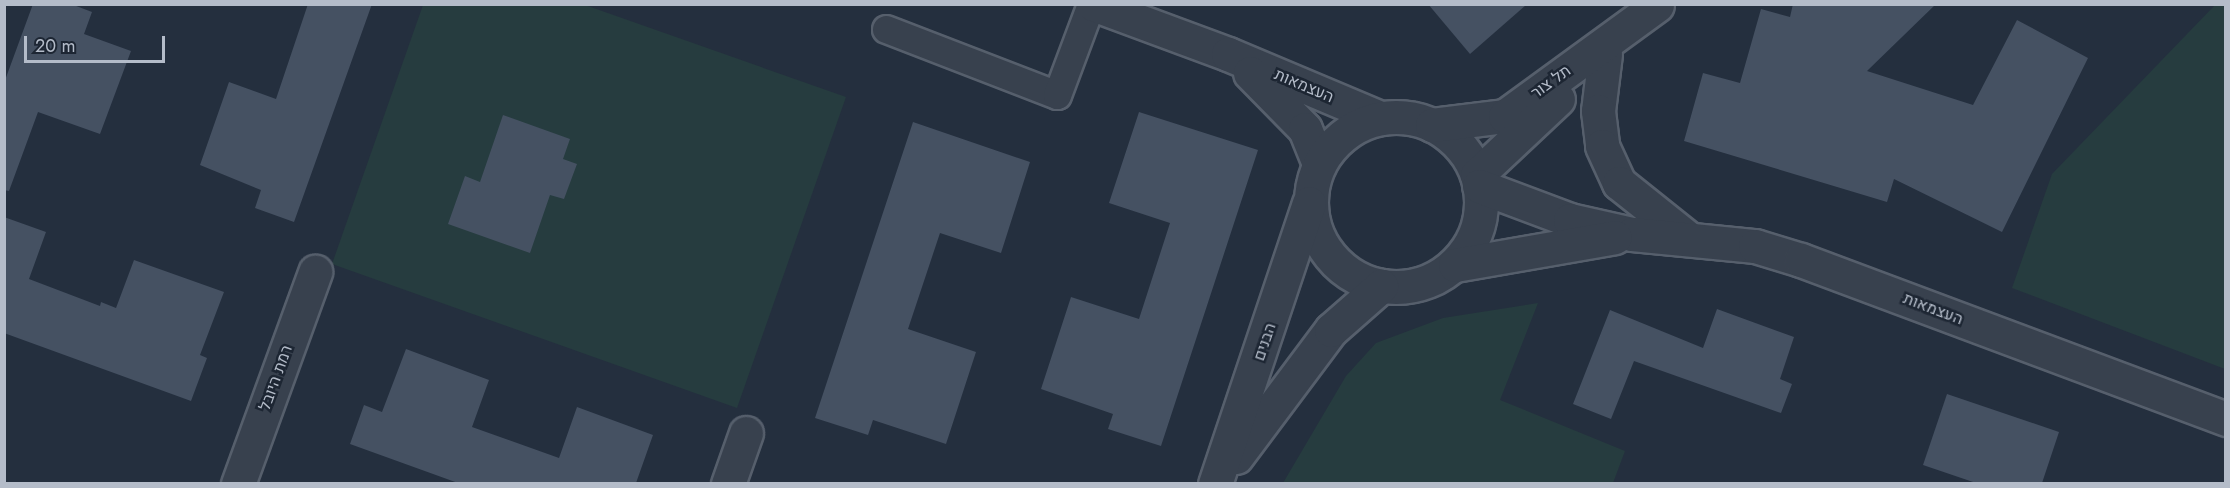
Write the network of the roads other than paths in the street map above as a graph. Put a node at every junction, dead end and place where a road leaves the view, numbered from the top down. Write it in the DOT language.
graph roads {
  1 [pos="1092,4"];
  2 [pos="1657,5"];
  3 [pos="885,29"];
  4 [pos="1228,54"];
  5 [pos="1605,54"];
  6 [pos="1380,118"];
  7 [pos="1432,125"];
  8 [pos="1319,164"];
  9 [pos="1478,181"];
  10 [pos="1311,198"];
  11 [pos="1632,234"];
  12 [pos="1688,238"];
  13 [pos="1455,265"];
  14 [pos="315,272"];
  15 [pos="1381,286"];
  16 [pos="2226,419"];
  17 [pos="746,433"];
  18 [pos="238,483"];
  19 [pos="728,483"];
  20 [pos="1217,483"];
  1 -- 3 [label="lane"];
  1 -- 4 [label="street, העצמאות"];
  2 -- 5 [label="street, תל צור"];
  2 -- 7 [label="street, תל צור"];
  4 -- 6 [label="street, העצמאות"];
  4 -- 8 [label="street, העצמאות"];
  5 -- 9 [label="street, תל צור"];
  5 -- 12 [label="street"];
  6 -- 7 [label="street"];
  6 -- 8 [label="street"];
  7 -- 9 [label="street"];
  8 -- 10 [label="street"];
  9 -- 11 [label="street, העצמאות"];
  9 -- 13 [label="street"];
  10 -- 15 [label="street"];
  10 -- 20 [label="street, הבנים"];
  11 -- 12 [label="street, העצמאות"];
  11 -- 13 [label="street, העצמאות"];
  12 -- 16 [label="street, העצמאות"];
  13 -- 15 [label="street"];
  14 -- 18 [label="street, רמת היובל"];
  15 -- 20 [label="street, הבנים"];
  17 -- 19 [label="street"];
}
